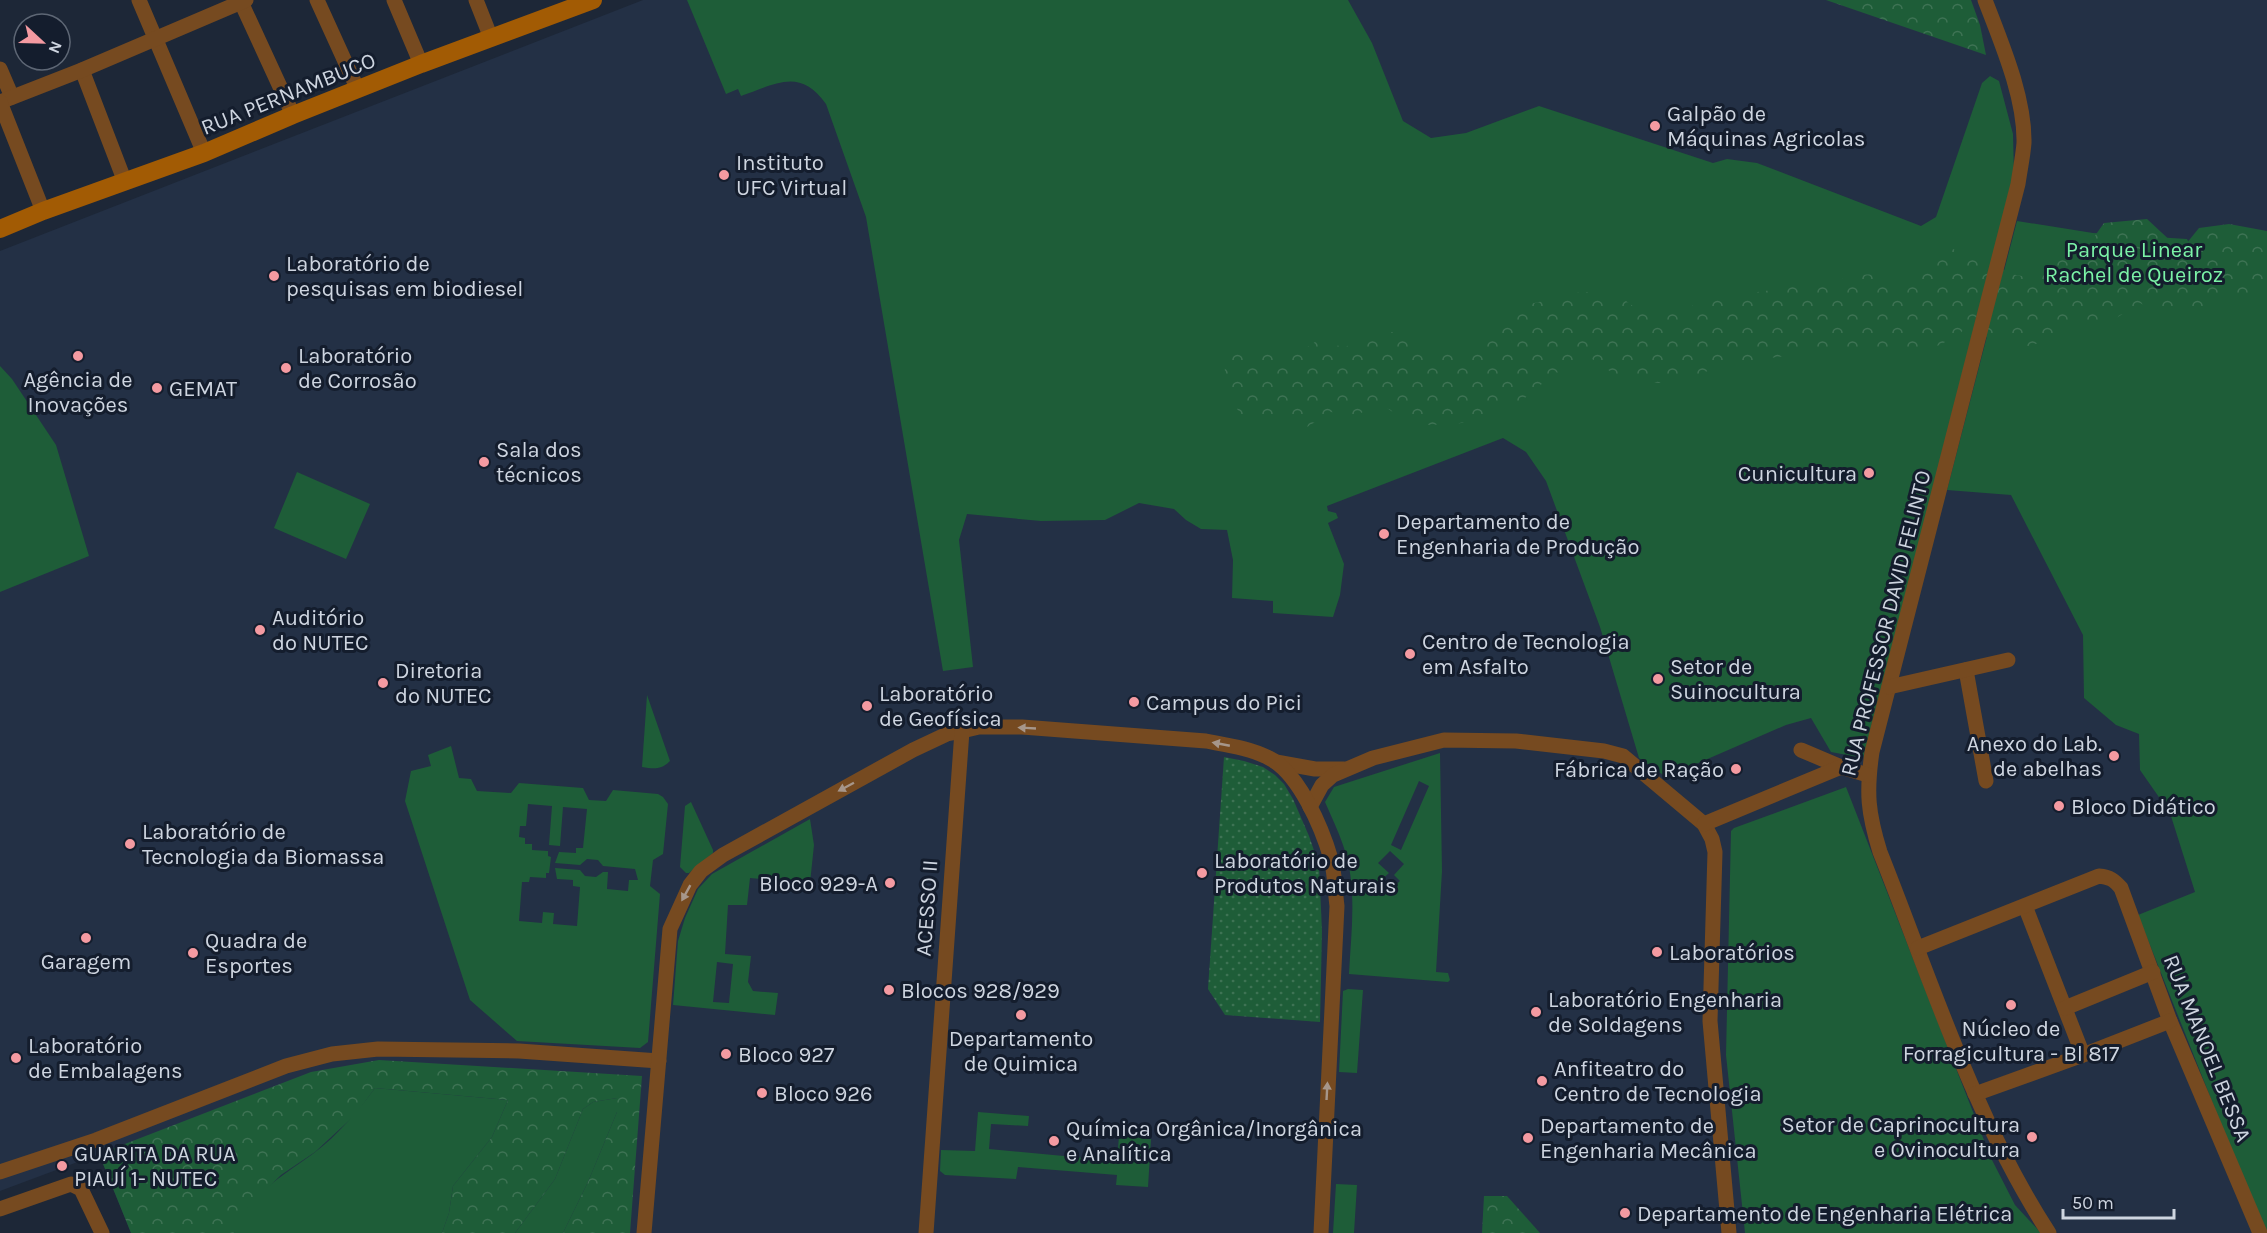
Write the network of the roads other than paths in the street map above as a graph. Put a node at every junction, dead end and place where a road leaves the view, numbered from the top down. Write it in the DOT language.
graph roads {
  1 [pos="139,0"];
  2 [pos="317,0"];
  3 [pos="394,0"];
  4 [pos="476,0"];
  5 [pos="1985,0"];
  6 [pos="238,2"];
  7 [pos="581,2"];
  8 [pos="156,38"];
  9 [pos="491,38"];
  10 [pos="421,64"];
  11 [pos="0,69"];
  12 [pos="82,70"];
  13 [pos="358,90"];
  14 [pos="4,100"];
  15 [pos="293,115"];
  16 [pos="204,153"];
  17 [pos="125,182"];
  18 [pos="43,211"];
  19 [pos="0,229"];
  20 [pos="2008,660"];
  21 [pos="1966,670"];
  22 [pos="1889,687"];
  23 [pos="962,731"];
  24 [pos="1802,750"];
  25 [pos="1276,762"];
  26 [pos="1841,767"];
  27 [pos="1350,769"];
  28 [pos="1868,775"];
  29 [pos="1986,781"];
  30 [pos="1310,807"];
  31 [pos="1704,824"];
  32 [pos="2025,906"];
  33 [pos="1918,948"];
  34 [pos="2153,972"];
  35 [pos="2065,1008"];
  36 [pos="2170,1021"];
  37 [pos="2083,1055"];
  38 [pos="659,1061"];
  39 [pos="1975,1094"];
  40 [pos="0,1173"];
  41 [pos="0,1209"];
  42 [pos="102,1233"];
  43 [pos="644,1233"];
  44 [pos="926,1233"];
  45 [pos="1321,1233"];
  46 [pos="1729,1233"];
  47 [pos="2049,1233"];
  48 [pos="2260,1233"];
  1 -- 8 [label="street"];
  2 -- 13 [label="street"];
  3 -- 10 [label="street"];
  4 -- 9 [label="street"];
  5 -- 22 [label="street, RUA PROFESSOR DAVID FELINTO"];
  6 -- 8 [label="street"];
  6 -- 15 [label="street"];
  7 -- 9 [label="street, RUA PERNAMBUCO"];
  8 -- 12 [label="street"];
  8 -- 16 [label="street"];
  9 -- 10 [label="street, RUA PERNAMBUCO"];
  10 -- 13 [label="street, RUA PERNAMBUCO"];
  11 -- 14 [label="street"];
  12 -- 14 [label="street"];
  12 -- 17 [label="street"];
  13 -- 15 [label="street, RUA PERNAMBUCO"];
  14 -- 18 [label="street"];
  15 -- 16 [label="street, RUA PERNAMBUCO"];
  16 -- 17 [label="street, RUA PERNAMBUCO"];
  17 -- 18 [label="street, RUA PERNAMBUCO"];
  18 -- 19 [label="street, RUA PERNAMBUCO"];
  20 -- 21 [label="street"];
  21 -- 22 [label="street"];
  21 -- 29 [label="street"];
  22 -- 28 [label="street, RUA PROFESSOR DAVID FELINTO"];
  25 -- 23 [label="street, one-way"];
  23 -- 38 [label="street, one-way"];
  23 -- 44 [label="street, ACESSO II"];
  24 -- 26 [label="street"];
  25 -- 27 [label="street"];
  25 -- 30 [label="street"];
  26 -- 28 [label="street"];
  26 -- 31 [label="street"];
  27 -- 30 [label="street"];
  27 -- 31 [label="street"];
  28 -- 33 [label="street, RUA PROFESSOR DAVID FELINTO"];
  45 -- 30 [label="street, one-way"];
  31 -- 46 [label="street"];
  32 -- 33 [label="street"];
  32 -- 34 [label="street, RUA MANOEL BESSA"];
  32 -- 35 [label="street"];
  33 -- 39 [label="street, RUA PROFESSOR DAVID FELINTO"];
  34 -- 35 [label="street"];
  34 -- 36 [label="street, RUA MANOEL BESSA"];
  35 -- 37 [label="street"];
  36 -- 37 [label="street"];
  36 -- 48 [label="street, RUA MANOEL BESSA"];
  37 -- 39 [label="street"];
  38 -- 40 [label="street"];
  38 -- 43 [label="street"];
  39 -- 47 [label="street, RUA PROFESSOR DAVID FELINTO"];
  41 -- 42 [label="street"];
}
